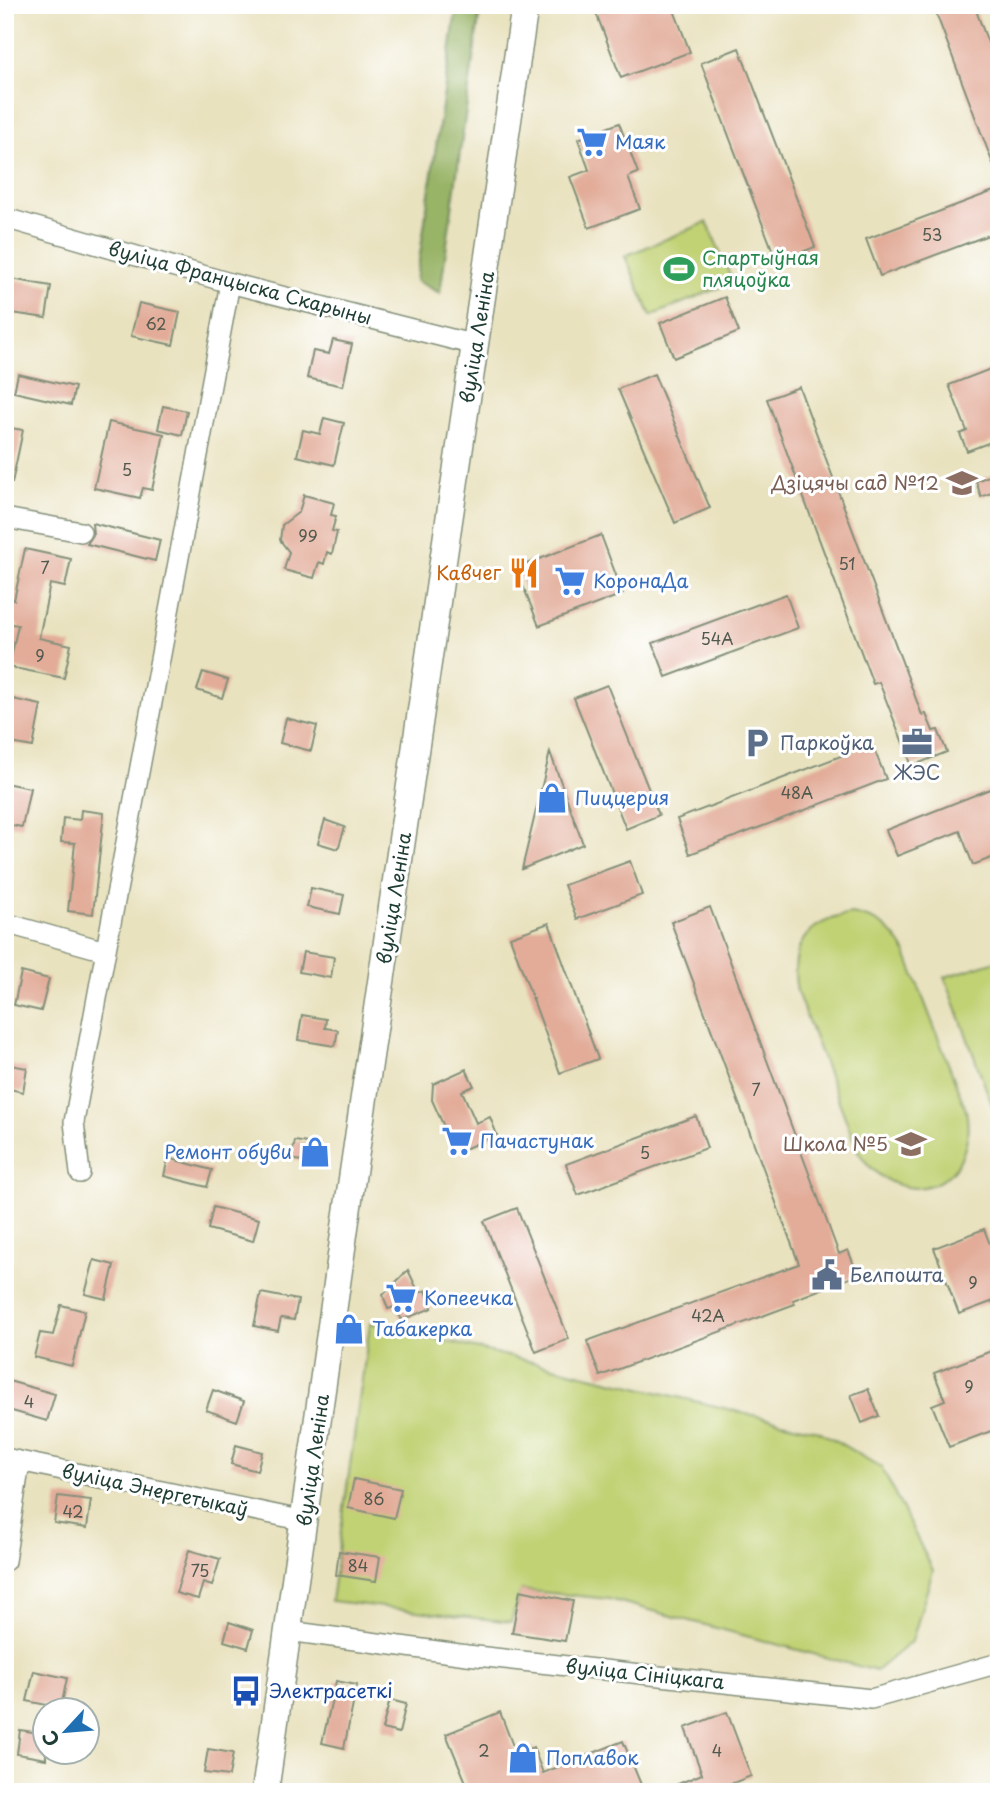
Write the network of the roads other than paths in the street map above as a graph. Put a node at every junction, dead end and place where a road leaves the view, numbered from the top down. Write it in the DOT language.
graph roads {
  1 [pos="525,5"];
  2 [pos="5,218"];
  3 [pos="230,283"];
  4 [pos="475,345"];
  5 [pos="5,518"];
  6 [pos="81,532"];
  7 [pos="5,923"];
  8 [pos="105,951"];
  9 [pos="80,1173"];
  10 [pos="12,1460"];
  11 [pos="305,1521"];
  12 [pos="5,1561"];
  13 [pos="288,1631"];
  14 [pos="999,1663"];
  15 [pos="265,1792"];
  1 -- 4 [label="main road, вуліца Леніна"];
  2 -- 3 [label="street, вуліца Францыска Скарыны"];
  3 -- 4 [label="street, вуліца Францыска Скарыны"];
  3 -- 8 [label="street"];
  4 -- 11 [label="main road, вуліца Леніна"];
  5 -- 6 [label="street"];
  7 -- 8 [label="street"];
  8 -- 9 [label="street"];
  10 -- 11 [label="street, вуліца Энергетыкаў"];
  10 -- 12 [label="street"];
  11 -- 13 [label="main road, вуліца Леніна"];
  13 -- 14 [label="street, вуліца Сініцкага"];
  13 -- 15 [label="main road, вуліца Леніна"];
}
